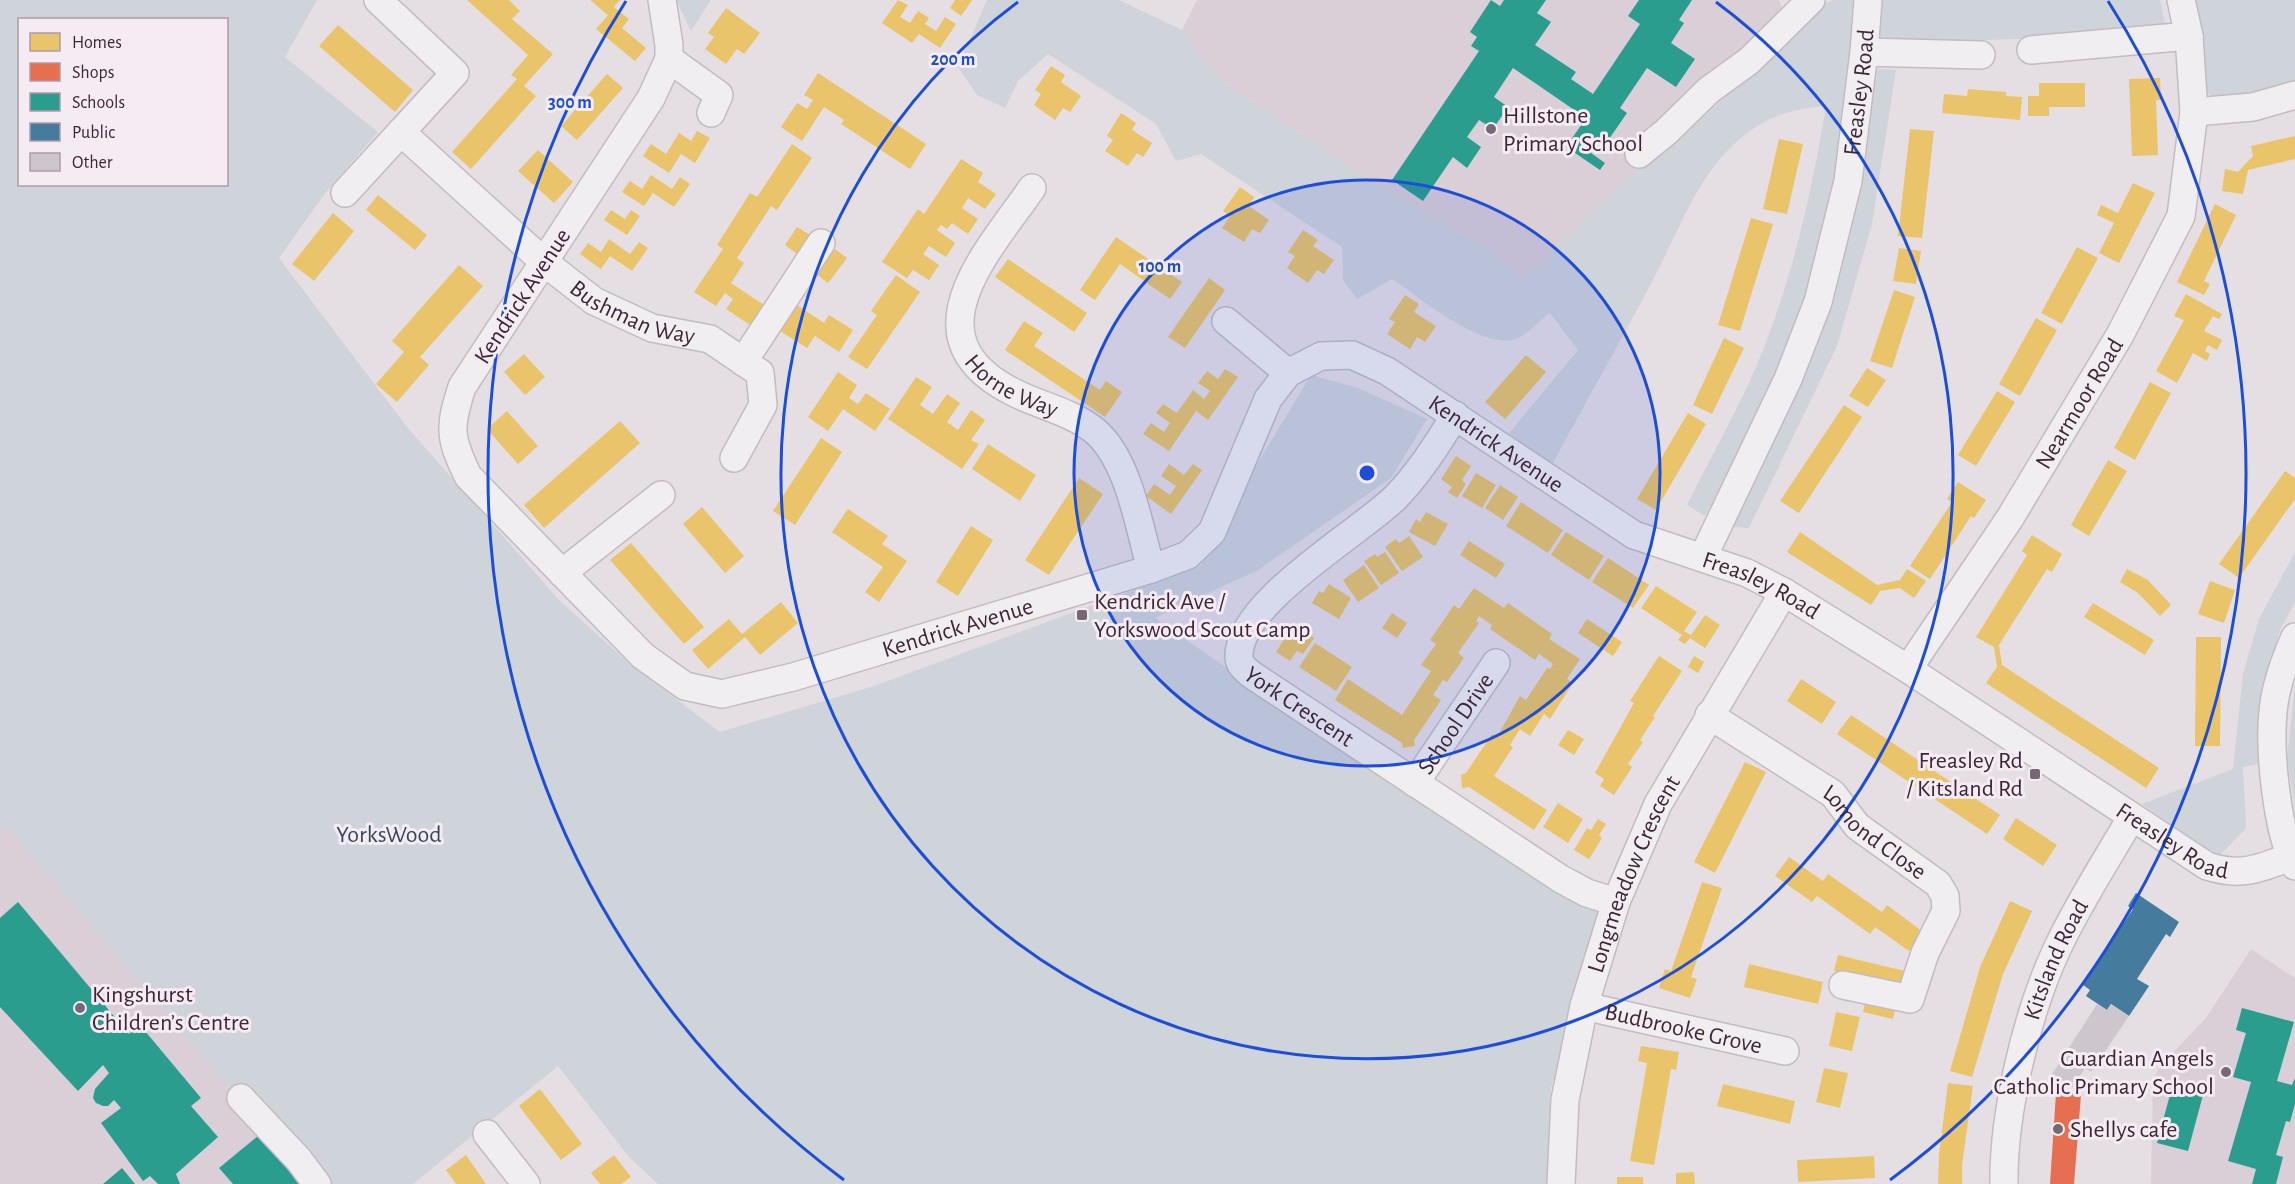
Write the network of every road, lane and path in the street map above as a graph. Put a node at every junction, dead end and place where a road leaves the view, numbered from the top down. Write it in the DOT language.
graph roads {
  1 [pos="378,0"];
  2 [pos="662,0"];
  3 [pos="1811,0"];
  4 [pos="1868,0"];
  5 [pos="2181,0"];
  6 [pos="2188,36"];
  7 [pos="2031,50"];
  8 [pos="1864,52"];
  9 [pos="1981,55"];
  10 [pos="669,59"];
  11 [pos="2295,95"];
  12 [pos="2194,112"];
  13 [pos="711,113"];
  14 [pos="401,132"];
  15 [pos="1639,153"];
  16 [pos="1032,188"];
  17 [pos="345,193"];
  18 [pos="821,243"];
  19 [pos="544,262"];
  20 [pos="1226,321"];
  21 [pos="743,362"];
  22 [pos="1288,373"];
  23 [pos="1455,416"];
  24 [pos="734,458"];
  25 [pos="662,495"];
  26 [pos="1703,557"];
  27 [pos="1152,569"];
  28 [pos="562,573"];
  29 [pos="1784,592"];
  30 [pos="2295,637"];
  31 [pos="1496,663"];
  32 [pos="1908,669"];
  33 [pos="1709,715"];
  34 [pos="1415,783"];
  35 [pos="2131,818"];
  36 [pos="2293,861"];
  37 [pos="1616,902"];
  38 [pos="1844,985"];
  39 [pos="1584,1006"];
  40 [pos="1785,1051"];
  41 [pos="241,1098"];
  42 [pos="487,1134"];
  43 [pos="317,1184"];
  44 [pos="526,1184"];
  45 [pos="1561,1184"];
  46 [pos="2004,1184"];
  1 -- 14 [label="street"];
  2 -- 10 [label="street, Kendrick Avenue"];
  3 -- 15 [label="street"];
  4 -- 8 [label="street, Freasley Road"];
  5 -- 6 [label="street, Nearmoor Road"];
  6 -- 7 [label="street"];
  6 -- 12 [label="street, Nearmoor Road"];
  8 -- 9 [label="street"];
  8 -- 26 [label="street, Freasley Road"];
  10 -- 13 [label="street"];
  10 -- 19 [label="street, Kendrick Avenue"];
  11 -- 12 [label="street"];
  12 -- 32 [label="street, Nearmoor Road"];
  14 -- 17 [label="street"];
  14 -- 19 [label="street, Bushman Way"];
  16 -- 27 [label="street, Horne Way"];
  18 -- 21 [label="street"];
  19 -- 21 [label="street, Bushman Way"];
  19 -- 28 [label="street, Kendrick Avenue"];
  20 -- 22 [label="street"];
  21 -- 24 [label="street, Bushman Way"];
  22 -- 23 [label="street, Kendrick Avenue"];
  22 -- 27 [label="street, Kendrick Avenue"];
  23 -- 26 [label="street, Kendrick Avenue"];
  23 -- 34 [label="street, York Crescent"];
  25 -- 28 [label="street"];
  26 -- 29 [label="street, Freasley Road"];
  27 -- 28 [label="street, Kendrick Avenue"];
  29 -- 32 [label="street, Freasley Road"];
  29 -- 33 [label="street, Longmeadow Crescent"];
  30 -- 36 [label="street"];
  31 -- 34 [label="street, School Drive"];
  32 -- 35 [label="street, Freasley Road"];
  33 -- 37 [label="street, Longmeadow Crescent"];
  33 -- 38 [label="street, Lomond Close"];
  34 -- 37 [label="street, York Crescent"];
  35 -- 36 [label="street, Freasley Road"];
  35 -- 46 [label="street, Kitsland Road"];
  37 -- 39 [label="street, Longmeadow Crescent"];
  39 -- 40 [label="street, Budbrooke Grove"];
  39 -- 45 [label="street, Longmeadow Crescent"];
  41 -- 43 [label="street"];
  42 -- 44 [label="street"];
}
